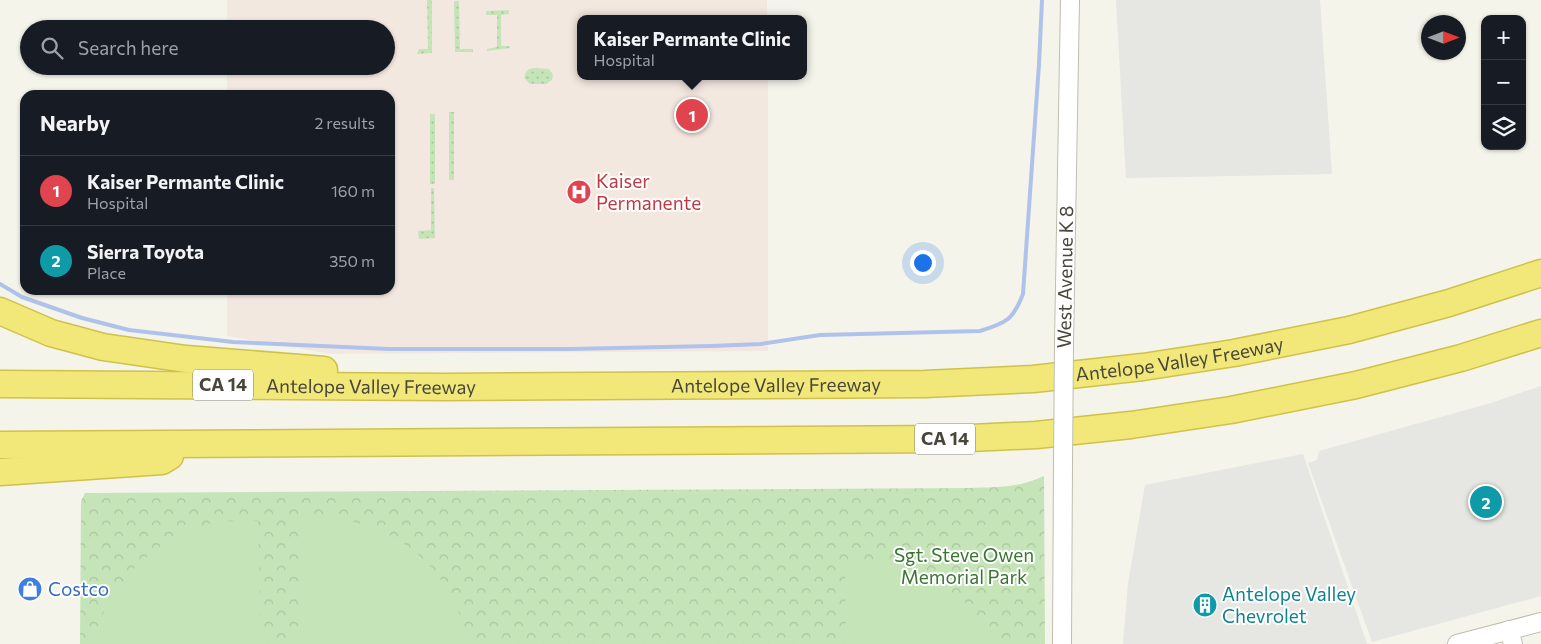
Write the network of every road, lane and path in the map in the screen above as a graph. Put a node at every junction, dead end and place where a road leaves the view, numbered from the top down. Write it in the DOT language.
graph roads {
  1 [pos="1070,0"];
  2 [pos="1541,274"];
  3 [pos="0,311"];
  4 [pos="1541,333"];
  5 [pos="0,384"];
  6 [pos="445,387"];
  7 [pos="188,444"];
  8 [pos="0,445"];
  9 [pos="0,472"];
  10 [pos="1541,622"];
  11 [pos="1511,637"];
  12 [pos="1062,644"];
  13 [pos="1457,644"];
  1 -- 12 [label="street, West Avenue K 8, bridge"];
  2 -- 6 [label="highway, Antelope Valley Freeway / CA 14"];
  3 -- 6 [label="highway"];
  4 -- 7 [label="highway, CA 14"];
  5 -- 6 [label="highway, Antelope Valley Freeway / CA 14"];
  7 -- 8 [label="highway, CA 14"];
  7 -- 9 [label="highway"];
  10 -- 11 [label="street"];
  11 -- 13 [label="street"];
}
